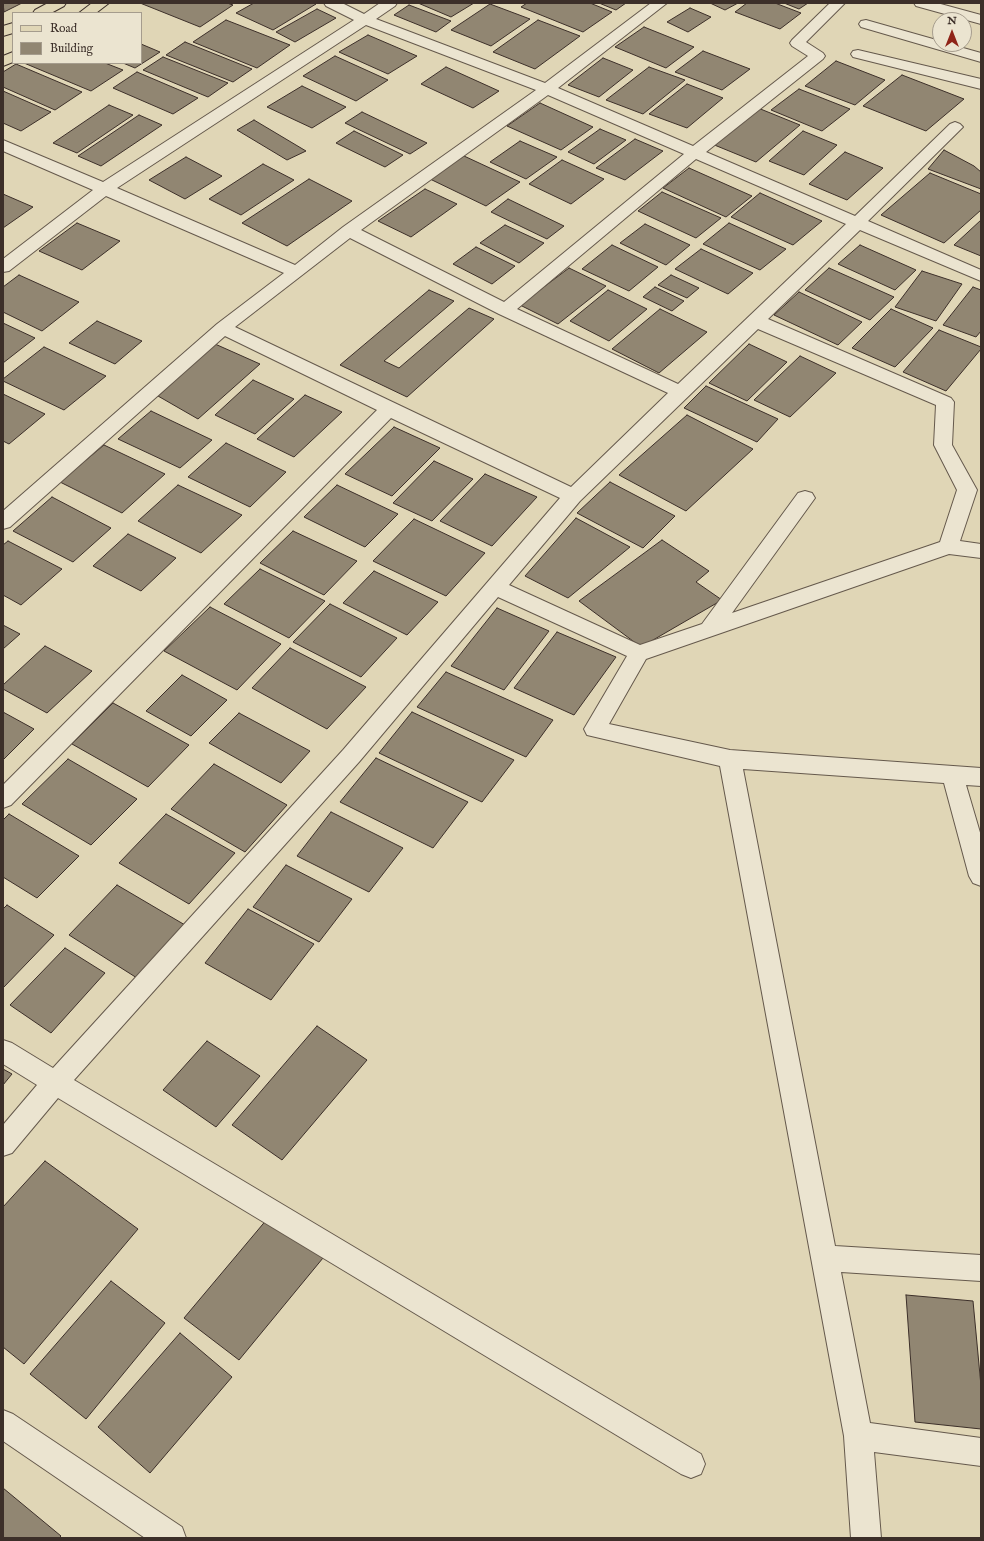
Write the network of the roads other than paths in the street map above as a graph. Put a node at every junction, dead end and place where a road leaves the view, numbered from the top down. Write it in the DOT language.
graph roads {
  1 [pos="59,3"];
  2 [pos="102,3"];
  3 [pos="331,3"];
  4 [pos="390,3"];
  5 [pos="660,3"];
  6 [pos="838,3"];
  7 [pos="921,3"];
  8 [pos="42,12"];
  9 [pos="88,12"];
  10 [pos="364,19"];
  11 [pos="981,20"];
  12 [pos="866,24"];
  13 [pos="12,28"];
  14 [pos="3,32"];
  15 [pos="858,54"];
  16 [pos="12,57"];
  17 [pos="981,58"];
  18 [pos="3,62"];
  19 [pos="978,87"];
  20 [pos="547,89"];
  21 [pos="955,127"];
  22 [pos="3,145"];
  23 [pos="694,153"];
  24 [pos="106,188"];
  25 [pos="857,224"];
  26 [pos="349,231"];
  27 [pos="3,267"];
  28 [pos="297,272"];
  29 [pos="981,276"];
  30 [pos="505,310"];
  31 [pos="756,321"];
  32 [pos="223,328"];
  33 [pos="680,392"];
  34 [pos="389,410"];
  35 [pos="573,496"];
  36 [pos="805,498"];
  37 [pos="3,522"];
  38 [pos="948,546"];
  39 [pos="981,551"];
  40 [pos="495,587"];
  41 [pos="709,630"];
  42 [pos="639,653"];
  43 [pos="730,759"];
  44 [pos="952,774"];
  45 [pos="981,777"];
  46 [pos="3,799"];
  47 [pos="981,876"];
  48 [pos="3,1051"];
  49 [pos="56,1082"];
  50 [pos="3,1144"];
  51 [pos="824,1258"];
  52 [pos="981,1268"];
  53 [pos="3,1424"];
  54 [pos="858,1436"];
  55 [pos="981,1452"];
  56 [pos="690,1464"];
  57 [pos="171,1538"];
  58 [pos="866,1538"];
  1 -- 8 [label="main road"];
  2 -- 9 [label="main road"];
  3 -- 10 [label="street"];
  4 -- 10 [label="street"];
  5 -- 20 [label="street"];
  6 -- 23 [label="street"];
  7 -- 11 [label="street"];
  10 -- 20 [label="street"];
  10 -- 24 [label="street"];
  12 -- 17 [label="street"];
  13 -- 14 [label="main road"];
  15 -- 19 [label="street"];
  16 -- 18 [label="main road"];
  20 -- 23 [label="street"];
  20 -- 26 [label="street"];
  21 -- 25 [label="street"];
  22 -- 24 [label="street"];
  23 -- 25 [label="street"];
  23 -- 30 [label="street"];
  24 -- 27 [label="street"];
  24 -- 28 [label="street"];
  25 -- 29 [label="street"];
  25 -- 31 [label="street"];
  26 -- 28 [label="street"];
  26 -- 30 [label="street"];
  28 -- 32 [label="street"];
  30 -- 33 [label="street"];
  31 -- 33 [label="street"];
  31 -- 38 [label="street"];
  32 -- 34 [label="street"];
  32 -- 37 [label="street"];
  33 -- 35 [label="street"];
  34 -- 35 [label="street"];
  34 -- 46 [label="street"];
  35 -- 40 [label="street"];
  36 -- 41 [label="street"];
  38 -- 39 [label="street"];
  38 -- 41 [label="street"];
  40 -- 42 [label="street"];
  40 -- 49 [label="street"];
  41 -- 42 [label="street"];
  42 -- 43 [label="street"];
  43 -- 44 [label="street"];
  43 -- 51 [label="street"];
  44 -- 45 [label="street"];
  44 -- 47 [label="street"];
  48 -- 49 [label="street"];
  49 -- 50 [label="street"];
  49 -- 56 [label="street"];
  51 -- 52 [label="street"];
  51 -- 54 [label="street"];
  53 -- 57 [label="street"];
  54 -- 55 [label="street"];
  54 -- 58 [label="street"];
}
